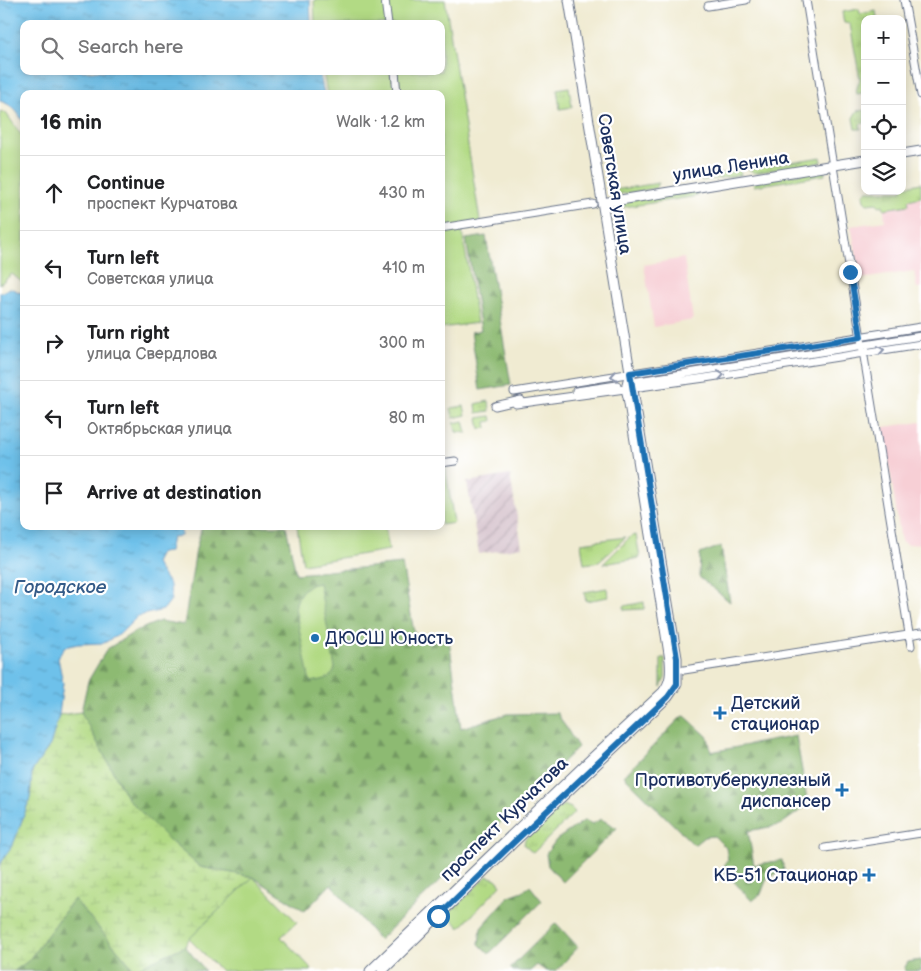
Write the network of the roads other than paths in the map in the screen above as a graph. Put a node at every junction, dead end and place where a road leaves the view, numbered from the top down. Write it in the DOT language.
graph roads {
  1 [pos="385,0"];
  2 [pos="569,0"];
  3 [pos="746,0"];
  4 [pos="806,0"];
  5 [pos="904,0"];
  6 [pos="708,6"];
  7 [pos="388,20"];
  8 [pos="396,75"];
  9 [pos="397,90"];
  10 [pos="921,95"];
  11 [pos="921,151"];
  12 [pos="906,153"];
  13 [pos="861,161"];
  14 [pos="833,166"];
  15 [pos="598,204"];
  16 [pos="445,227"];
  17 [pos="921,327"];
  18 [pos="921,336"];
  19 [pos="861,337"];
  20 [pos="921,344"];
  21 [pos="862,345"];
  22 [pos="864,353"];
  23 [pos="630,373"];
  24 [pos="617,384"];
  25 [pos="632,386"];
  26 [pos="514,392"];
  27 [pos="516,404"];
  28 [pos="495,406"];
  29 [pos="455,461"];
  30 [pos="445,462"];
  31 [pos="921,632"];
  32 [pos="909,634"];
  33 [pos="911,646"];
  34 [pos="684,670"];
  35 [pos="665,695"];
  36 [pos="594,761"];
  37 [pos="921,833"];
  38 [pos="825,848"];
  39 [pos="370,971"];
  40 [pos="382,971"];
  1 -- 7 [label="street"];
  2 -- 15 [label="main road, Советская улица"];
  3 -- 6 [label="street"];
  4 -- 14 [label="street"];
  5 -- 10 [label="street"];
  8 -- 9 [label="street"];
  11 -- 12 [label="main road"];
  13 -- 14 [label="main road, улица Ленина"];
  14 -- 15 [label="main road, улица Ленина"];
  14 -- 19 [label="street"];
  15 -- 16 [label="street, улица Ленина"];
  15 -- 23 [label="main road, Советская улица"];
  17 -- 19 [label="street"];
  18 -- 21 [label="street"];
  19 -- 21 [label="street"];
  19 -- 23 [label="street"];
  22 -- 20 [label="street, one-way"];
  21 -- 22 [label="street"];
  21 -- 25 [label="street"];
  25 -- 22 [label="street, one-way"];
  22 -- 32 [label="street"];
  23 -- 25 [label="main road, Советская улица"];
  23 -- 26 [label="street, one-way"];
  24 -- 28 [label="street"];
  25 -- 27 [label="street"];
  25 -- 35 [label="main road, Советская улица"];
  29 -- 30 [label="street"];
  31 -- 32 [label="street"];
  32 -- 33 [label="street"];
  32 -- 34 [label="street"];
  35 -- 36 [label="main road, проспект Курчатова"];
  36 -- 39 [label="main road, проспект Курчатова"];
  36 -- 40 [label="main road, проспект Курчатова"];
  37 -- 38 [label="street"];
}
